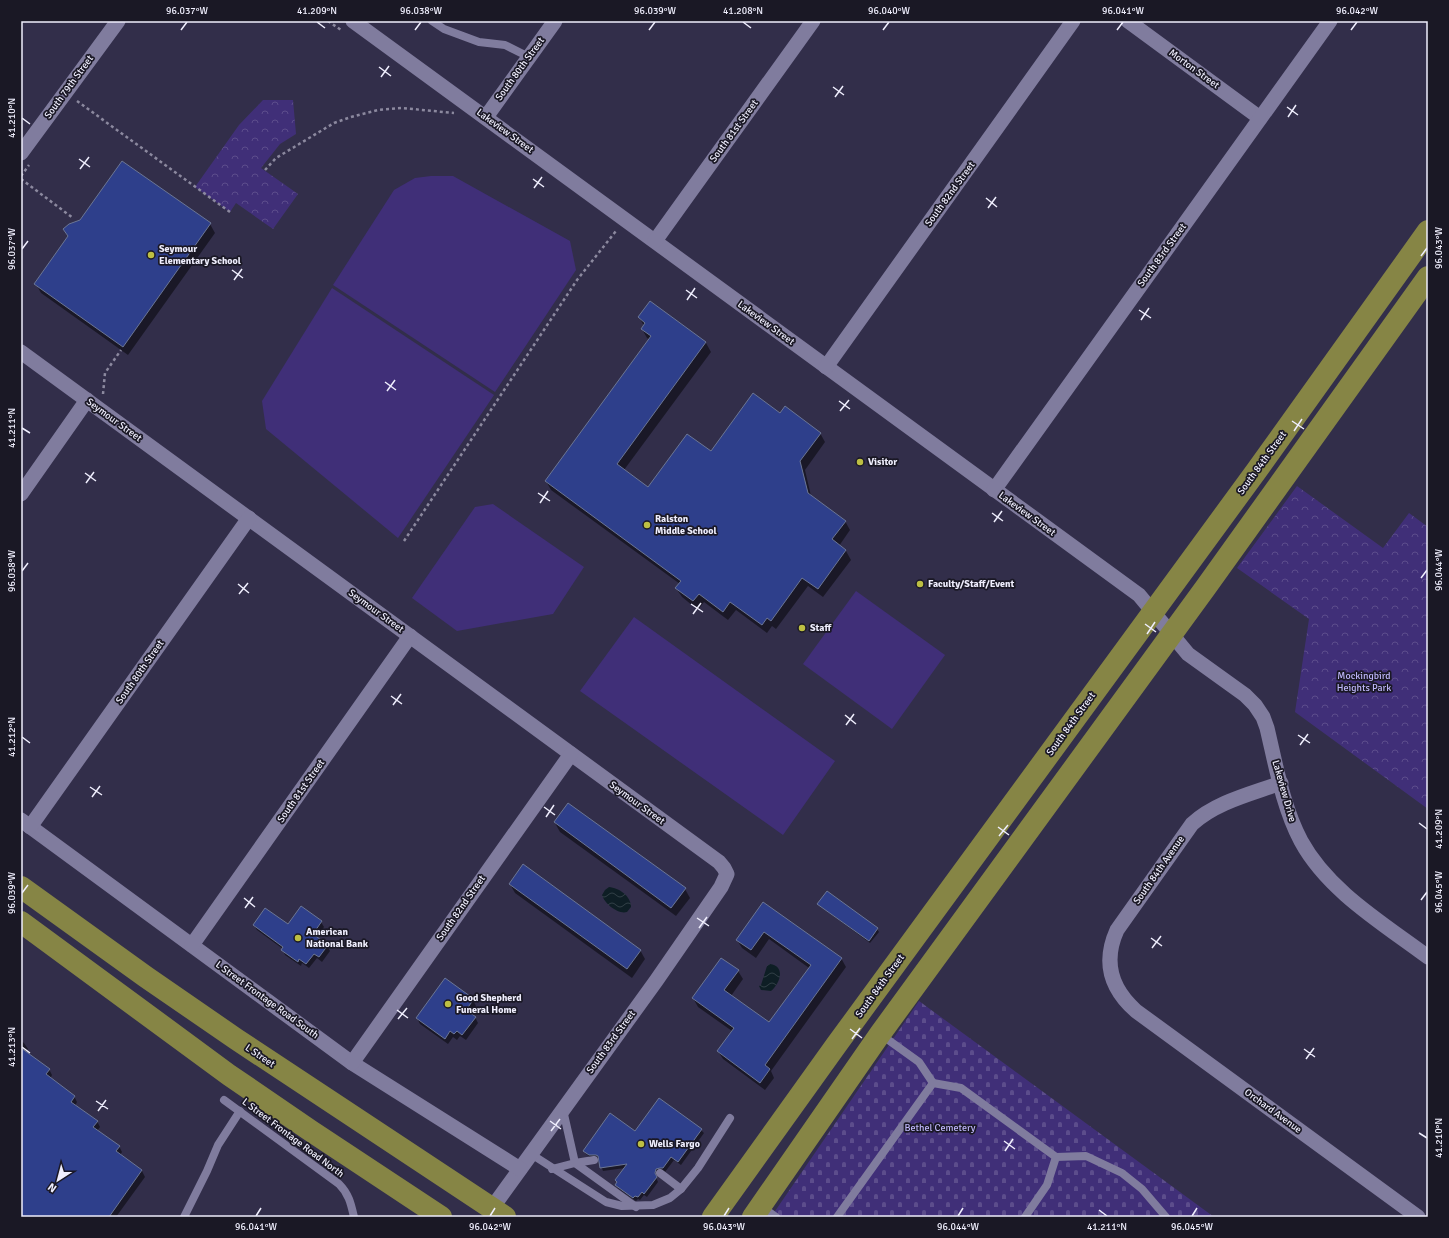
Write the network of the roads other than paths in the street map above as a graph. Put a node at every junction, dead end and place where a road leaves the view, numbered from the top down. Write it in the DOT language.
graph roads {
  1 [pos="118,21"];
  2 [pos="353,21"];
  3 [pos="432,21"];
  4 [pos="555,21"];
  5 [pos="813,21"];
  6 [pos="1074,21"];
  7 [pos="1128,21"];
  8 [pos="1330,21"];
  9 [pos="529,57"];
  10 [pos="486,118"];
  11 [pos="1260,118"];
  12 [pos="21,153"];
  13 [pos="1428,231"];
  14 [pos="655,242"];
  15 [pos="1428,277"];
  16 [pos="21,352"];
  17 [pos="826,367"];
  18 [pos="87,400"];
  19 [pos="994,490"];
  20 [pos="21,494"];
  21 [pos="249,518"];
  22 [pos="1153,613"];
  23 [pos="1171,634"];
  24 [pos="410,636"];
  25 [pos="571,754"];
  26 [pos="1281,783"];
  27 [pos="26,823"];
  28 [pos="727,874"];
  29 [pos="21,887"];
  30 [pos="21,922"];
  31 [pos="192,945"];
  32 [pos="1428,958"];
  33 [pos="1130,1005"];
  34 [pos="880,1034"];
  35 [pos="352,1063"];
  36 [pos="933,1083"];
  37 [pos="224,1100"];
  38 [pos="563,1110"];
  39 [pos="240,1111"];
  40 [pos="730,1118"];
  41 [pos="531,1154"];
  42 [pos="1056,1157"];
  43 [pos="594,1160"];
  44 [pos="575,1163"];
  45 [pos="520,1169"];
  46 [pos="552,1169"];
  47 [pos="660,1173"];
  48 [pos="681,1188"];
  49 [pos="636,1207"];
  50 [pos="428,1211"];
  51 [pos="498,1213"];
  52 [pos="763,1213"];
  53 [pos="184,1217"];
  54 [pos="354,1217"];
  55 [pos="713,1217"];
  56 [pos="837,1217"];
  57 [pos="1025,1217"];
  58 [pos="1166,1217"];
  59 [pos="1418,1217"];
  1 -- 12 [label="street, South 79th Street"];
  2 -- 10 [label="street, Lakeview Street"];
  3 -- 9 [label="lane"];
  4 -- 9 [label="street, South 80th Street"];
  5 -- 14 [label="street, South 81st Street"];
  6 -- 17 [label="street, South 82nd Street"];
  7 -- 11 [label="street, Morton Street"];
  8 -- 11 [label="street, South 83rd Street"];
  9 -- 10 [label="street, South 80th Street"];
  10 -- 14 [label="street, Lakeview Street"];
  11 -- 19 [label="street, South 83rd Street"];
  13 -- 22 [label="main road, South 84th Street"];
  14 -- 17 [label="street, Lakeview Street"];
  15 -- 23 [label="main road"];
  16 -- 18 [label="street, Seymour Street"];
  17 -- 19 [label="street, Lakeview Street"];
  18 -- 20 [label="street"];
  18 -- 21 [label="street, Seymour Street"];
  19 -- 22 [label="street, Lakeview Street"];
  21 -- 24 [label="street, Seymour Street"];
  21 -- 27 [label="street, South 80th Street"];
  22 -- 23 [label="street, Lakeview Street"];
  22 -- 55 [label="main road, South 84th Street"];
  23 -- 26 [label="street, Lakeview Drive"];
  23 -- 34 [label="main road"];
  24 -- 25 [label="street, Seymour Street"];
  24 -- 31 [label="street, South 81st Street"];
  25 -- 28 [label="street, Seymour Street"];
  25 -- 35 [label="street, South 82nd Street"];
  26 -- 32 [label="street, Lakeview Drive"];
  26 -- 33 [label="street, South 84th Avenue"];
  27 -- 31 [label="street, L Street Frontage Road South"];
  28 -- 38 [label="street, South 83rd Street"];
  29 -- 51 [label="main road, L Street"];
  30 -- 50 [label="main road"];
  31 -- 35 [label="street, L Street Frontage Road South"];
  33 -- 59 [label="street, Orchard Avenue"];
  34 -- 36 [label="lane"];
  34 -- 52 [label="main road"];
  35 -- 45 [label="street, L Street Frontage Road South"];
  36 -- 42 [label="lane"];
  36 -- 56 [label="lane"];
  37 -- 39 [label="lane, L Street Frontage Road North"];
  38 -- 41 [label="street, South 83rd Street"];
  38 -- 44 [label="lane"];
  39 -- 53 [label="lane"];
  39 -- 54 [label="lane, L Street Frontage Road North"];
  40 -- 48 [label="lane"];
  41 -- 45 [label="street, South 83rd Street"];
  41 -- 46 [label="lane"];
  42 -- 57 [label="lane"];
  42 -- 58 [label="lane"];
  43 -- 44 [label="lane"];
  44 -- 46 [label="lane"];
  44 -- 49 [label="lane"];
  45 -- 51 [label="street, South 83rd Street"];
  46 -- 49 [label="lane"];
  47 -- 48 [label="lane"];
  48 -- 49 [label="lane"];
}
